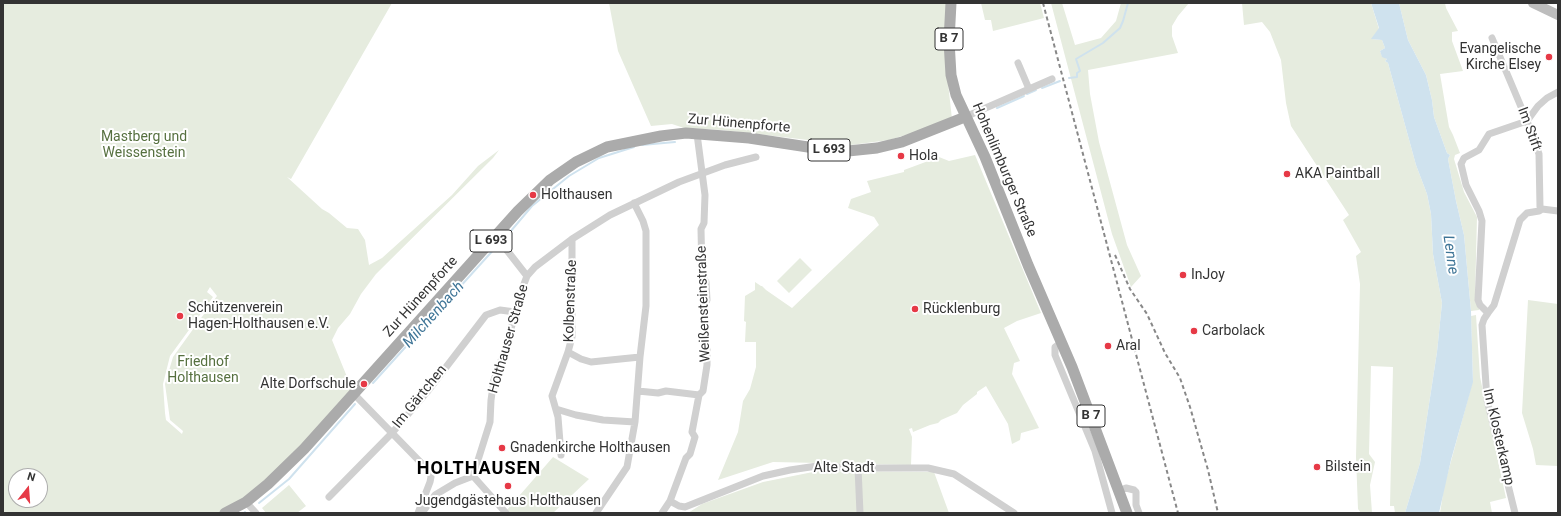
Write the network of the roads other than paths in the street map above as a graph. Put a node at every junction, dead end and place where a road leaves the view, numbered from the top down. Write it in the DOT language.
graph roads {
  1 [pos="951,3"];
  2 [pos="1533,3"];
  3 [pos="1558,16"];
  4 [pos="1492,38"];
  5 [pos="1018,63"];
  6 [pos="1052,79"];
  7 [pos="1029,89"];
  8 [pos="1558,92"];
  9 [pos="965,117"];
  10 [pos="1527,120"];
  11 [pos="697,134"];
  12 [pos="756,157"];
  13 [pos="703,172"];
  14 [pos="634,204"];
  15 [pos="1542,209"];
  16 [pos="1558,211"];
  17 [pos="496,235"];
  18 [pos="572,239"];
  19 [pos="527,276"];
  20 [pos="1486,311"];
  21 [pos="515,312"];
  22 [pos="1062,342"];
  23 [pos="568,352"];
  24 [pos="640,357"];
  25 [pos="638,391"];
  26 [pos="354,394"];
  27 [pos="699,395"];
  28 [pos="556,409"];
  29 [pos="635,422"];
  30 [pos="392,433"];
  31 [pos="561,456"];
  32 [pos="858,468"];
  33 [pos="473,476"];
  34 [pos="1119,491"];
  35 [pos="329,497"];
  36 [pos="670,501"];
  37 [pos="246,502"];
  38 [pos="225,513"];
  39 [pos="256,513"];
  40 [pos="418,513"];
  41 [pos="422,513"];
  42 [pos="506,513"];
  43 [pos="596,513"];
  44 [pos="662,513"];
  45 [pos="860,513"];
  46 [pos="1014,513"];
  47 [pos="1112,513"];
  48 [pos="1127,513"];
  49 [pos="1139,513"];
  50 [pos="1515,513"];
  1 -- 9 [label="main road, Hohenlimburger Straße / B 7"];
  2 -- 3 [label="main road"];
  4 -- 10 [label="street, Im Stift"];
  5 -- 7 [label="street"];
  6 -- 7 [label="street"];
  7 -- 9 [label="street"];
  8 -- 10 [label="street"];
  9 -- 11 [label="main road, Zur Hünenpforte / L 693"];
  9 -- 22 [label="main road, Hohenlimburger Straße / B 7"];
  10 -- 15 [label="street, Im Stift"];
  10 -- 20 [label="street"];
  11 -- 13 [label="street, Weißensteinstraße"];
  11 -- 17 [label="main road, Zur Hünenpforte / L 693"];
  12 -- 13 [label="street, Holthauser Straße"];
  13 -- 14 [label="street, Holthauser Straße"];
  13 -- 27 [label="street, Weißensteinstraße"];
  14 -- 18 [label="street, Holthauser Straße"];
  14 -- 24 [label="street"];
  15 -- 16 [label="street"];
  15 -- 20 [label="street, Im Klosterkamp"];
  17 -- 19 [label="street"];
  17 -- 26 [label="main road, Zur Hünenpforte / L 693"];
  18 -- 19 [label="street, Holthauser Straße"];
  18 -- 23 [label="street, Kolbenstraße"];
  19 -- 21 [label="street, Holthauser Straße"];
  20 -- 50 [label="street, Im Klosterkamp"];
  21 -- 30 [label="street, Im Gärtchen"];
  21 -- 33 [label="street, Holthauser Straße"];
  22 -- 34 [label="main road, Hohenlimburger Straße / B 7"];
  22 -- 47 [label="street"];
  23 -- 24 [label="street"];
  23 -- 28 [label="street, Kolbenstraße"];
  24 -- 25 [label="street"];
  25 -- 27 [label="street"];
  25 -- 29 [label="street"];
  26 -- 30 [label="street"];
  26 -- 37 [label="main road, Zur Hünenpforte / L 693"];
  27 -- 36 [label="street, Weißensteinstraße"];
  28 -- 29 [label="street"];
  28 -- 31 [label="street, Kolbenstraße"];
  29 -- 43 [label="street"];
  30 -- 35 [label="street, Im Gärtchen"];
  30 -- 40 [label="street"];
  32 -- 36 [label="street, Alte Stadt"];
  32 -- 45 [label="street"];
  32 -- 46 [label="street, Alte Stadt"];
  33 -- 41 [label="street"];
  33 -- 42 [label="street"];
  34 -- 48 [label="main road, Hohenlimburger Straße / B 7"];
  34 -- 49 [label="street"];
  36 -- 44 [label="street, Weißensteinstraße"];
  37 -- 38 [label="main road, Zur Hünenpforte / L 693"];
  37 -- 39 [label="street"];
}
